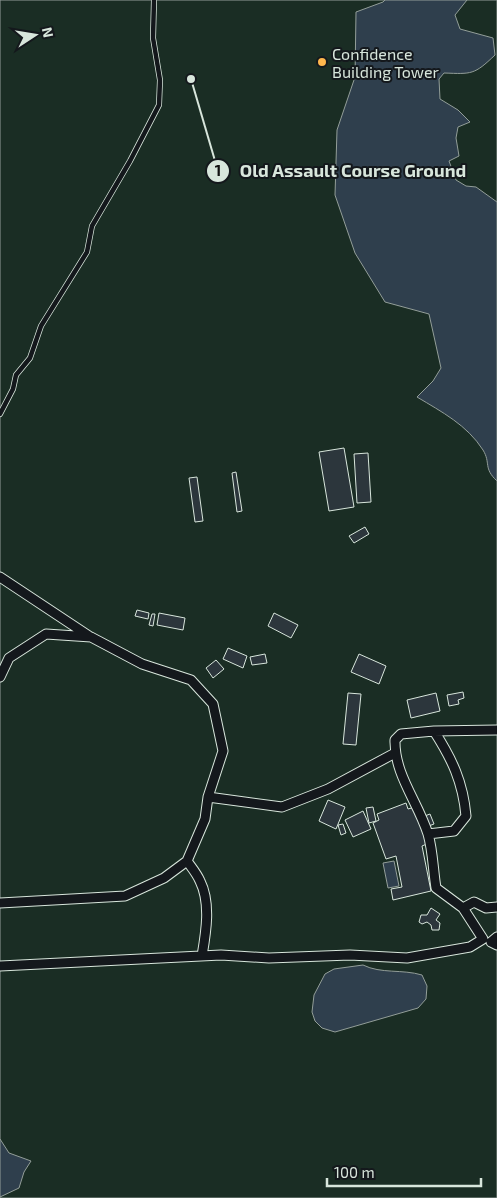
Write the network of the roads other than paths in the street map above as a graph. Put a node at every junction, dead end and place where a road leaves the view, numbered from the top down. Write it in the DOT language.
graph roads {
  1 [pos="154,0"];
  2 [pos="0,414"];
  3 [pos="0,577"];
  4 [pos="91,637"];
  5 [pos="0,677"];
  6 [pos="434,730"];
  7 [pos="497,730"];
  8 [pos="395,753"];
  9 [pos="208,797"];
  10 [pos="428,834"];
  11 [pos="187,861"];
  12 [pos="0,903"];
  13 [pos="497,907"];
  14 [pos="463,908"];
  15 [pos="492,940"];
  16 [pos="202,956"];
  17 [pos="0,966"];
  1 -- 2 [label="lane"];
  3 -- 4 [label="street"];
  4 -- 5 [label="street"];
  4 -- 9 [label="street"];
  6 -- 7 [label="street"];
  6 -- 8 [label="street"];
  6 -- 10 [label="street"];
  8 -- 9 [label="street"];
  8 -- 10 [label="street"];
  9 -- 11 [label="street"];
  10 -- 14 [label="street"];
  11 -- 12 [label="street"];
  11 -- 16 [label="street"];
  13 -- 14 [label="street"];
  14 -- 15 [label="street"];
  15 -- 16 [label="street"];
  16 -- 17 [label="street"];
}
